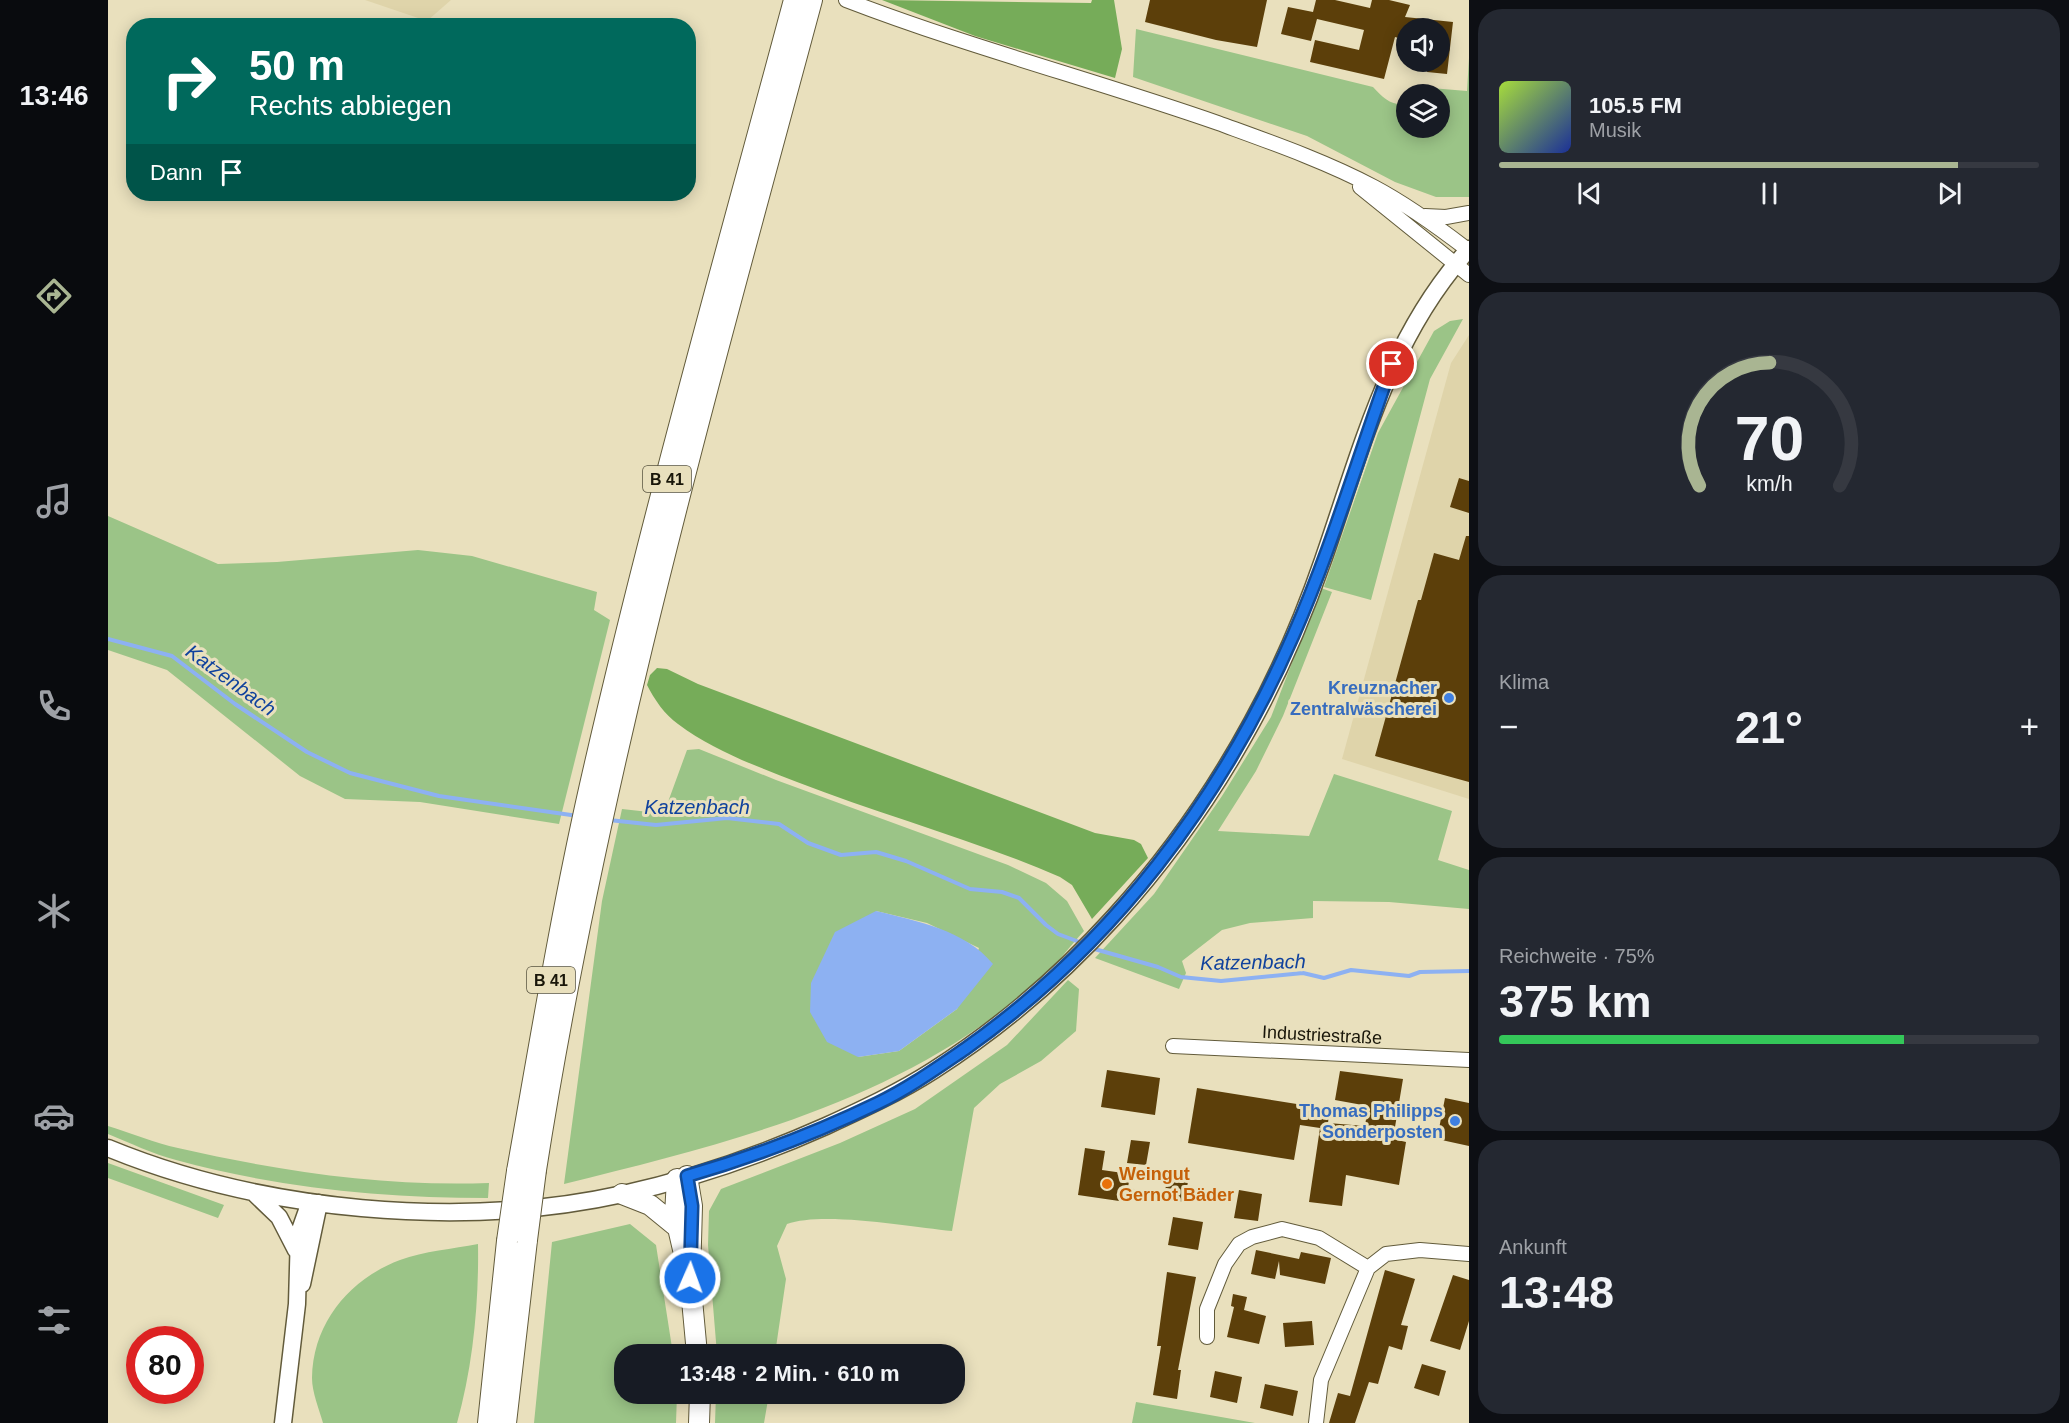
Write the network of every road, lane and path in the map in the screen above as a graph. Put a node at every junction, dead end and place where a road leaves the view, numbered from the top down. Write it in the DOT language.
graph roads {
  1 [pos="794,0"];
  2 [pos="812,0"];
  3 [pos="846,0"];
  4 [pos="1333,169"];
  5 [pos="755,177"];
  6 [pos="1469,213"];
  7 [pos="1423,216"];
  8 [pos="1469,250"];
  9 [pos="1455,265"];
  10 [pos="1469,275"];
  11 [pos="1173,1046"];
  12 [pos="1469,1060"];
  13 [pos="108,1149"];
  14 [pos="527,1171"];
  15 [pos="682,1178"];
  16 [pos="253,1192"];
  17 [pos="622,1194"];
  18 [pos="315,1202"];
  19 [pos="677,1227"];
  20 [pos="297,1253"];
  21 [pos="1469,1254"];
  22 [pos="1368,1268"];
  23 [pos="690,1278"];
  24 [pos="297,1304"];
  25 [pos="1207,1337"];
  26 [pos="696,1344"];
  27 [pos="500,1390"];
  28 [pos="700,1404"];
  29 [pos="283,1423"];
  30 [pos="478,1423"];
  31 [pos="488,1423"];
  32 [pos="506,1423"];
  33 [pos="518,1423"];
  34 [pos="699,1423"];
  35 [pos="1316,1423"];
  1 -- 5 [label="highway, B 41"];
  2 -- 5 [label="highway, B 41"];
  3 -- 4 [label="street"];
  4 -- 7 [label="street"];
  4 -- 9 [label="street"];
  5 -- 14 [label="highway, B 41"];
  6 -- 7 [label="street"];
  7 -- 8 [label="street"];
  8 -- 9 [label="main road"];
  9 -- 10 [label="street"];
  9 -- 15 [label="main road"];
  11 -- 12 [label="street, Industriestraße"];
  13 -- 16 [label="main road"];
  14 -- 27 [label="highway, B 41, bridge"];
  14 -- 27 [label="highway, B 41, bridge"];
  15 -- 17 [label="main road"];
  15 -- 19 [label="highway"];
  15 -- 23 [label="highway"];
  16 -- 18 [label="main road"];
  16 -- 20 [label="main road"];
  17 -- 18 [label="main road"];
  17 -- 19 [label="highway"];
  18 -- 20 [label="main road"];
  18 -- 24 [label="main road"];
  19 -- 23 [label="highway"];
  20 -- 24 [label="main road"];
  21 -- 22 [label="street"];
  22 -- 25 [label="street"];
  22 -- 35 [label="street"];
  23 -- 26 [label="highway"];
  24 -- 29 [label="main road"];
  27 -- 30 [label="highway, B 41"];
  27 -- 31 [label="highway, B 41"];
  27 -- 32 [label="highway, B 41"];
  27 -- 33 [label="highway, B 41"];
  28 -- 34 [label="highway"];
}
